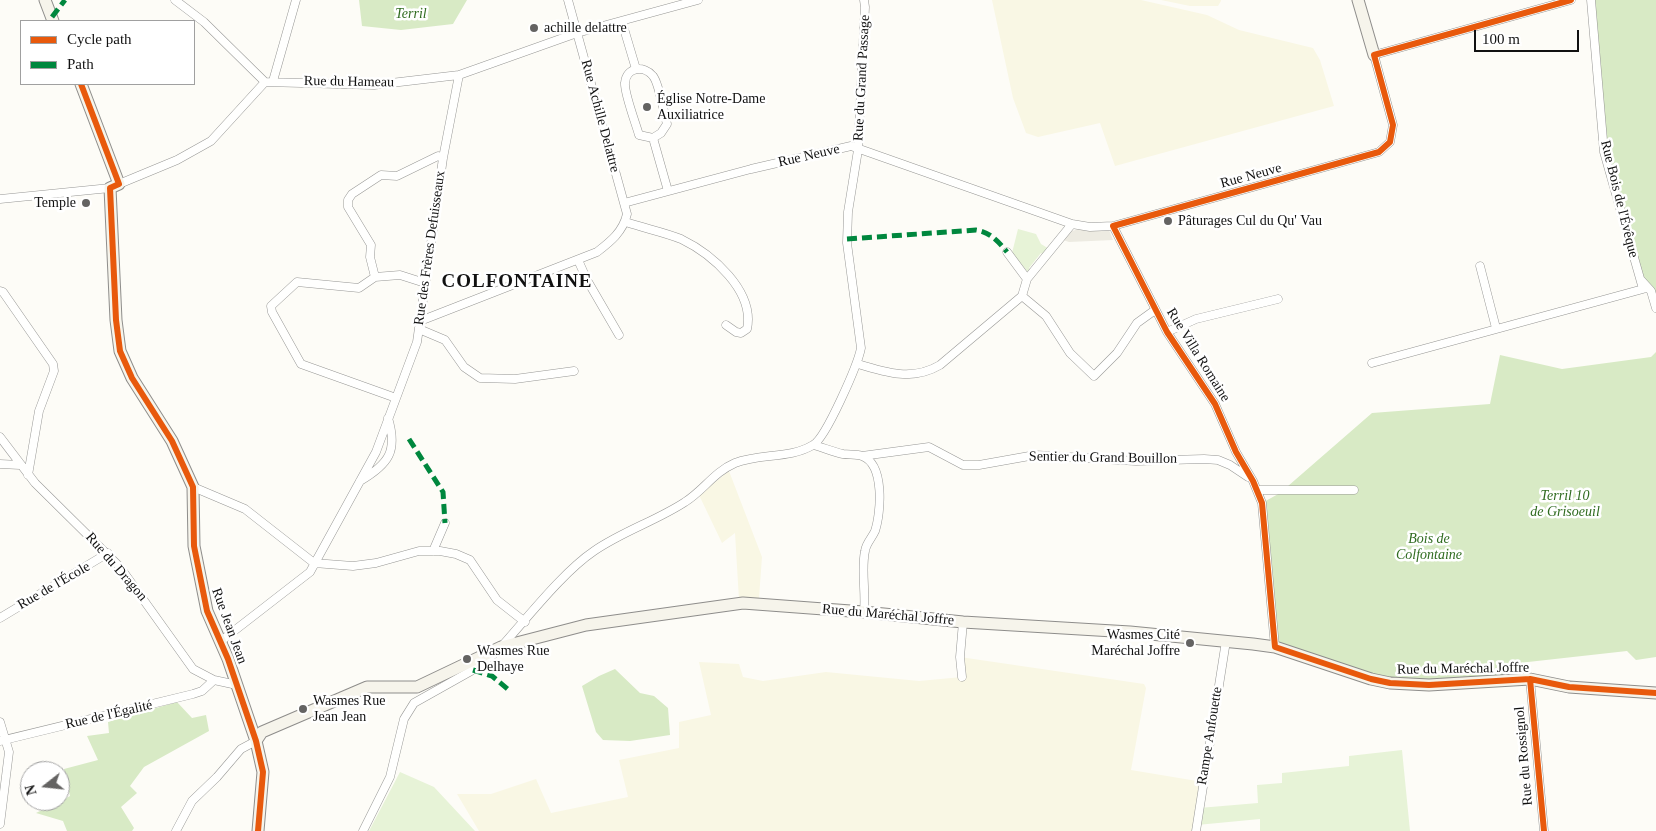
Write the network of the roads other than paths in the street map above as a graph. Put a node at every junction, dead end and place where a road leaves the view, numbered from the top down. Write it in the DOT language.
graph roads {
  1 [pos="45,0"];
  2 [pos="175,0"];
  3 [pos="296,0"];
  4 [pos="568,0"];
  5 [pos="698,0"];
  6 [pos="864,0"];
  7 [pos="1358,0"];
  8 [pos="1571,0"];
  9 [pos="1591,0"];
  10 [pos="53,20"];
  11 [pos="622,22"];
  12 [pos="577,33"];
  13 [pos="1374,55"];
  14 [pos="636,69"];
  15 [pos="458,75"];
  16 [pos="269,82"];
  17 [pos="81,85"];
  18 [pos="653,138"];
  19 [pos="858,150"];
  20 [pos="443,158"];
  21 [pos="115,186"];
  22 [pos="668,191"];
  23 [pos="0,199"];
  24 [pos="624,203"];
  25 [pos="626,222"];
  26 [pos="1072,224"];
  27 [pos="1114,226"];
  28 [pos="1007,252"];
  29 [pos="578,260"];
  30 [pos="1480,266"];
  31 [pos="375,277"];
  32 [pos="1640,278"];
  33 [pos="1027,279"];
  34 [pos="425,283"];
  35 [pos="0,291"];
  36 [pos="1022,296"];
  37 [pos="1278,300"];
  38 [pos="1656,308"];
  39 [pos="1155,310"];
  40 [pos="419,325"];
  41 [pos="726,325"];
  42 [pos="1496,328"];
  43 [pos="1167,332"];
  44 [pos="619,335"];
  45 [pos="1372,363"];
  46 [pos="858,364"];
  47 [pos="574,371"];
  48 [pos="396,398"];
  49 [pos="388,418"];
  50 [pos="0,438"];
  51 [pos="814,445"];
  52 [pos="862,456"];
  53 [pos="0,464"];
  54 [pos="20,465"];
  55 [pos="28,475"];
  56 [pos="1254,481"];
  57 [pos="359,482"];
  58 [pos="193,487"];
  59 [pos="1258,490"];
  60 [pos="1354,490"];
  61 [pos="445,524"];
  62 [pos="433,551"];
  63 [pos="108,553"];
  64 [pos="314,563"];
  65 [pos="864,612"];
  66 [pos="0,618"];
  67 [pos="525,622"];
  68 [pos="963,622"];
  69 [pos="221,641"];
  70 [pos="1226,641"];
  71 [pos="501,647"];
  72 [pos="1275,648"];
  73 [pos="962,677"];
  74 [pos="1530,679"];
  75 [pos="214,680"];
  76 [pos="237,686"];
  77 [pos="1656,693"];
  78 [pos="0,722"];
  79 [pos="3,740"];
  80 [pos="256,741"];
  81 [pos="0,824"];
  82 [pos="177,828"];
  83 [pos="258,831"];
  84 [pos="363,831"];
  85 [pos="1196,831"];
  86 [pos="1544,831"];
  1 -- 10 [label="street"];
  2 -- 16 [label="street"];
  3 -- 16 [label="street"];
  4 -- 12 [label="street, Rue Achille Delattre"];
  5 -- 11 [label="street, Rue du Hameau"];
  6 -- 19 [label="street, Rue du Grand Passage"];
  7 -- 13 [label="street"];
  8 -- 13 [label="street"];
  9 -- 32 [label="street, Rue Bois de l'Évêque"];
  11 -- 12 [label="street, Rue du Hameau"];
  11 -- 14 [label="street"];
  12 -- 15 [label="street, Rue du Hameau"];
  12 -- 24 [label="street, Rue Achille Delattre"];
  13 -- 27 [label="street, Rue Neuve"];
  14 -- 18 [label="street"];
  14 -- 18 [label="street"];
  15 -- 16 [label="street, Rue du Hameau"];
  15 -- 20 [label="street, Rue des Frères Defuisseaux"];
  16 -- 21 [label="street"];
  17 -- 21 [label="street"];
  18 -- 22 [label="street"];
  19 -- 22 [label="street, Rue Neuve"];
  19 -- 26 [label="street, Rue Neuve"];
  19 -- 46 [label="street, Rue du Grand Passage"];
  20 -- 31 [label="street"];
  20 -- 34 [label="street, Rue des Frères Defuisseaux"];
  21 -- 23 [label="street"];
  21 -- 58 [label="street"];
  22 -- 24 [label="street, Rue Neuve"];
  24 -- 25 [label="street, Rue Achille Delattre"];
  25 -- 29 [label="street"];
  25 -- 41 [label="street"];
  26 -- 27 [label="street, Rue Neuve"];
  26 -- 33 [label="street"];
  27 -- 39 [label="street, Rue Villa Romaine"];
  28 -- 33 [label="street"];
  29 -- 40 [label="street"];
  29 -- 44 [label="street"];
  30 -- 42 [label="street"];
  31 -- 34 [label="street"];
  31 -- 48 [label="street"];
  32 -- 38 [label="street, Rue Bois de l'Évêque"];
  32 -- 42 [label="street"];
  33 -- 36 [label="street"];
  34 -- 40 [label="street, Rue des Frères Defuisseaux"];
  35 -- 55 [label="street"];
  36 -- 39 [label="street"];
  36 -- 46 [label="street"];
  37 -- 43 [label="street"];
  39 -- 43 [label="street, Rue Villa Romaine"];
  40 -- 47 [label="street"];
  40 -- 48 [label="street, Rue des Frères Defuisseaux"];
  42 -- 45 [label="street"];
  43 -- 56 [label="street, Rue Villa Romaine"];
  46 -- 51 [label="street"];
  48 -- 49 [label="street, Rue des Frères Defuisseaux"];
  49 -- 57 [label="street, Rue des Frères Defuisseaux"];
  49 -- 57 [label="street, Rue des Frères Defuisseaux"];
  50 -- 54 [label="street, Rue du Dragon"];
  51 -- 52 [label="street, Sentier du Grand Bouillon"];
  51 -- 67 [label="street"];
  52 -- 56 [label="street, Sentier du Grand Bouillon"];
  52 -- 65 [label="street"];
  53 -- 54 [label="street"];
  54 -- 55 [label="street, Rue du Dragon"];
  55 -- 63 [label="street, Rue du Dragon"];
  56 -- 59 [label="street, Rue Villa Romaine"];
  57 -- 64 [label="street, Rue des Frères Defuisseaux"];
  58 -- 64 [label="street"];
  58 -- 69 [label="street, Rue Jean Jean"];
  59 -- 60 [label="street"];
  59 -- 72 [label="street, Rue Villa Romaine"];
  61 -- 62 [label="street"];
  62 -- 64 [label="street"];
  62 -- 67 [label="street"];
  63 -- 66 [label="street, Rue de l'École"];
  63 -- 75 [label="street, Rue du Dragon"];
  64 -- 69 [label="street, Rue des Frères Defuisseaux"];
  65 -- 68 [label="street, Rue du Maréchal Joffre"];
  65 -- 71 [label="street, Rue du Maréchal Joffre"];
  67 -- 71 [label="street"];
  68 -- 70 [label="street, Rue du Maréchal Joffre"];
  68 -- 73 [label="street"];
  69 -- 76 [label="street, Rue Jean Jean"];
  70 -- 72 [label="street, Rue du Maréchal Joffre"];
  70 -- 85 [label="street, Rampe Anfouette"];
  71 -- 80 [label="street, Rue du Maréchal Joffre"];
  71 -- 84 [label="street"];
  72 -- 74 [label="street, Rue du Maréchal Joffre"];
  74 -- 77 [label="street, Rue du Maréchal Joffre"];
  74 -- 86 [label="street, Rue du Rossignol"];
  75 -- 76 [label="street, Rue du Dragon"];
  75 -- 79 [label="street, Rue de l'Égalité"];
  76 -- 80 [label="street, Rue Jean Jean"];
  78 -- 79 [label="street"];
  79 -- 81 [label="street"];
  80 -- 82 [label="street, Rue du Maréchal Joffre"];
  80 -- 83 [label="street, Rue Jean Jean"];
}
